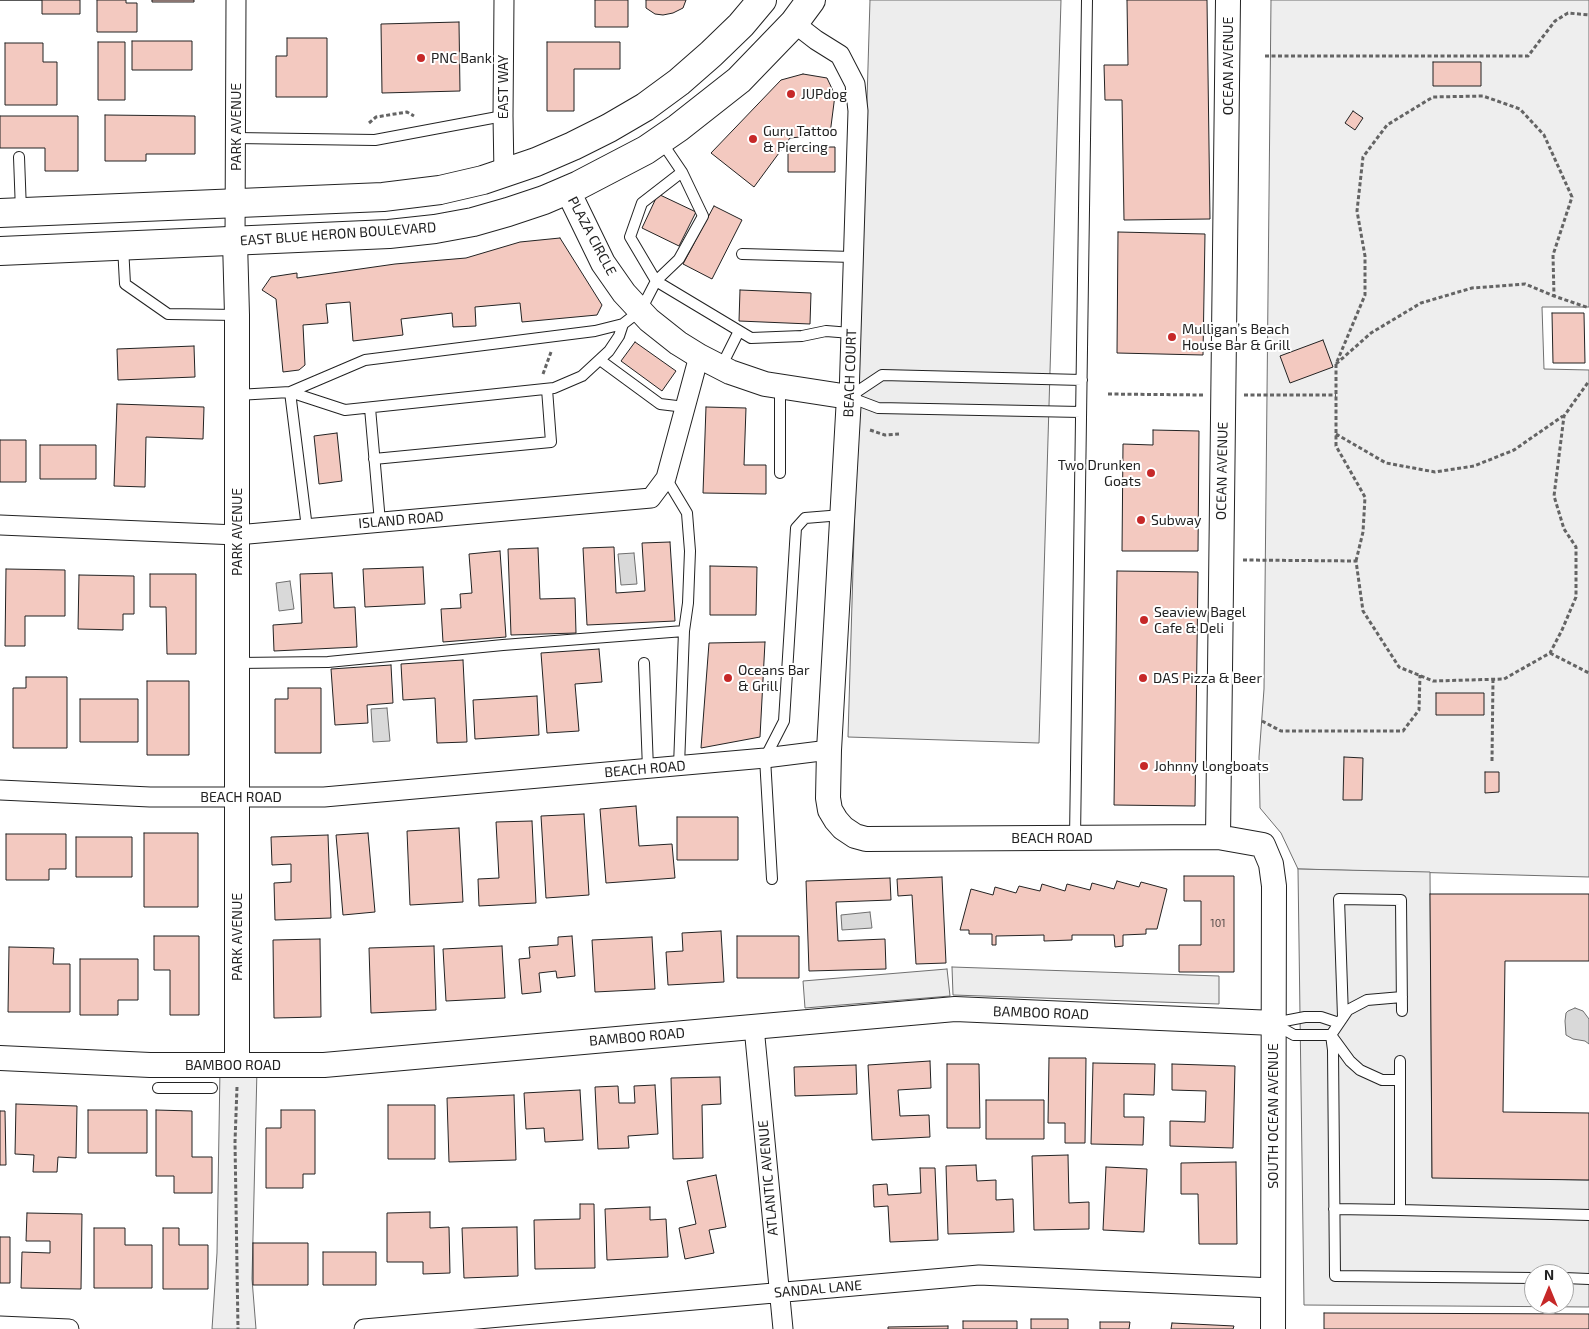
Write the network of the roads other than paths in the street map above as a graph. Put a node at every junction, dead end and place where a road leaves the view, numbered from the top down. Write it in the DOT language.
graph roads {
  1 [pos="236,0"];
  2 [pos="504,0"];
  3 [pos="762,0"];
  4 [pos="811,0"];
  5 [pos="1087,0"];
  6 [pos="1228,0"];
  7 [pos="794,23"];
  8 [pos="502,116"];
  9 [pos="609,128"];
  10 [pos="236,138"];
  11 [pos="661,141"];
  12 [pos="19,157"];
  13 [pos="682,172"];
  14 [pos="504,174"];
  15 [pos="568,191"];
  16 [pos="236,204"];
  17 [pos="11,213"];
  18 [pos="473,222"];
  19 [pos="236,241"];
  20 [pos="123,245"];
  21 [pos="0,251"];
  22 [pos="742,254"];
  23 [pos="853,257"];
  24 [pos="656,281"];
  25 [pos="237,315"];
  26 [pos="632,317"];
  27 [pos="739,331"];
  28 [pos="851,333"];
  29 [pos="699,356"];
  30 [pos="600,360"];
  31 [pos="721,367"];
  32 [pos="1082,380"];
  33 [pos="780,387"];
  34 [pos="542,390"];
  35 [pos="290,392"];
  36 [pos="237,396"];
  37 [pos="849,397"];
  38 [pos="685,407"];
  39 [pos="370,408"];
  40 [pos="1081,412"];
  41 [pos="374,458"];
  42 [pos="780,473"];
  43 [pos="666,478"];
  44 [pos="842,514"];
  45 [pos="380,522"];
  46 [pos="0,526"];
  47 [pos="307,528"];
  48 [pos="237,535"];
  49 [pos="684,631"];
  50 [pos="237,663"];
  51 [pos="644,663"];
  52 [pos="829,750"];
  53 [pos="764,758"];
  54 [pos="679,766"];
  55 [pos="648,768"];
  56 [pos="0,790"];
  57 [pos="237,796"];
  58 [pos="1218,837"];
  59 [pos="1075,838"];
  60 [pos="772,879"];
  61 [pos="1402,997"];
  62 [pos="1402,1011"];
  63 [pos="1341,1020"];
  64 [pos="1274,1023"];
  65 [pos="754,1027"];
  66 [pos="1331,1034"];
  67 [pos="0,1058"];
  68 [pos="1400,1062"];
  69 [pos="237,1065"];
  70 [pos="183,1076"];
  71 [pos="1400,1080"];
  72 [pos="158,1088"];
  73 [pos="212,1088"];
  74 [pos="1334,1209"];
  75 [pos="1400,1210"];
  76 [pos="1589,1215"];
  77 [pos="1524,1278"];
  78 [pos="1574,1278"];
  79 [pos="1589,1279"];
  80 [pos="1273,1288"];
  81 [pos="779,1293"];
  82 [pos="0,1326"];
  83 [pos="69,1329"];
  84 [pos="364,1329"];
  85 [pos="782,1329"];
  86 [pos="1273,1329"];
  1 -- 10 [label="street, PARK AVENUE"];
  2 -- 8 [label="street, EAST WAY"];
  3 -- 9 [label="main road"];
  4 -- 7 [label="main road, EAST BLUE HERON BOULEVARD"];
  5 -- 32 [label="lane"];
  6 -- 58 [label="street, OCEAN AVENUE"];
  7 -- 11 [label="main road, EAST BLUE HERON BOULEVARD"];
  7 -- 23 [label="street, BEACH COURT"];
  8 -- 10 [label="lane"];
  8 -- 14 [label="street, EAST WAY"];
  9 -- 14 [label="main road"];
  9 -- 15 [label="main road"];
  10 -- 16 [label="street, PARK AVENUE"];
  11 -- 13 [label="lane"];
  11 -- 15 [label="main road, EAST BLUE HERON BOULEVARD"];
  12 -- 17 [label="lane"];
  13 -- 24 [label="lane"];
  13 -- 24 [label="lane"];
  14 -- 16 [label="main road"];
  14 -- 18 [label="main road"];
  15 -- 18 [label="main road, EAST BLUE HERON BOULEVARD"];
  15 -- 26 [label="street, PLAZA CIRCLE"];
  16 -- 17 [label="main road"];
  16 -- 19 [label="street, PARK AVENUE"];
  18 -- 19 [label="main road, EAST BLUE HERON BOULEVARD"];
  19 -- 20 [label="main road, EAST BLUE HERON BOULEVARD"];
  19 -- 25 [label="street, PARK AVENUE"];
  20 -- 21 [label="main road, EAST BLUE HERON BOULEVARD"];
  20 -- 25 [label="lane"];
  22 -- 23 [label="lane"];
  23 -- 28 [label="street, BEACH COURT"];
  24 -- 26 [label="lane"];
  24 -- 27 [label="lane"];
  25 -- 36 [label="street, PARK AVENUE"];
  26 -- 29 [label="street, PLAZA CIRCLE"];
  26 -- 30 [label="lane"];
  26 -- 35 [label="lane"];
  27 -- 28 [label="lane"];
  27 -- 31 [label="lane"];
  28 -- 37 [label="street, BEACH COURT"];
  29 -- 31 [label="street, PLAZA CIRCLE"];
  29 -- 38 [label="street, ISLAND ROAD"];
  30 -- 34 [label="lane"];
  30 -- 38 [label="lane"];
  31 -- 33 [label="street, PLAZA CIRCLE"];
  32 -- 37 [label="lane"];
  32 -- 40 [label="lane"];
  33 -- 37 [label="street, PLAZA CIRCLE"];
  33 -- 42 [label="lane"];
  34 -- 39 [label="lane"];
  34 -- 41 [label="lane"];
  35 -- 36 [label="lane"];
  35 -- 39 [label="lane"];
  35 -- 47 [label="lane"];
  36 -- 48 [label="street, PARK AVENUE"];
  37 -- 40 [label="lane"];
  37 -- 44 [label="street, BEACH COURT"];
  38 -- 43 [label="street, ISLAND ROAD"];
  39 -- 41 [label="lane"];
  40 -- 59 [label="lane"];
  41 -- 45 [label="lane"];
  43 -- 45 [label="street, ISLAND ROAD"];
  43 -- 49 [label="lane"];
  44 -- 52 [label="street, BEACH COURT"];
  44 -- 53 [label="lane"];
  45 -- 47 [label="street, ISLAND ROAD"];
  46 -- 48 [label="street, ISLAND ROAD"];
  47 -- 48 [label="street, ISLAND ROAD"];
  48 -- 50 [label="street, PARK AVENUE"];
  49 -- 50 [label="lane"];
  49 -- 54 [label="lane"];
  50 -- 57 [label="street, PARK AVENUE"];
  51 -- 55 [label="lane"];
  52 -- 53 [label="street, BEACH ROAD"];
  52 -- 59 [label="street, BEACH ROAD"];
  53 -- 54 [label="street, BEACH ROAD"];
  53 -- 60 [label="lane"];
  54 -- 55 [label="street, BEACH ROAD"];
  55 -- 57 [label="street, BEACH ROAD"];
  56 -- 57 [label="street, BEACH ROAD"];
  57 -- 69 [label="street, PARK AVENUE"];
  58 -- 59 [label="street, BEACH ROAD"];
  58 -- 64 [label="street, SOUTH OCEAN AVENUE"];
  61 -- 62 [label="lane"];
  61 -- 63 [label="lane"];
  61 -- 63 [label="lane"];
  63 -- 64 [label="lane"];
  63 -- 66 [label="lane"];
  64 -- 65 [label="street, BAMBOO ROAD"];
  64 -- 66 [label="lane"];
  64 -- 80 [label="street, SOUTH OCEAN AVENUE"];
  65 -- 69 [label="street, BAMBOO ROAD"];
  65 -- 81 [label="street, ATLANTIC AVENUE"];
  66 -- 71 [label="lane"];
  66 -- 74 [label="lane"];
  67 -- 70 [label="street, BAMBOO ROAD"];
  68 -- 71 [label="lane"];
  69 -- 70 [label="street, BAMBOO ROAD"];
  70 -- 72 [label="lane"];
  70 -- 73 [label="lane"];
  71 -- 75 [label="lane"];
  74 -- 75 [label="lane"];
  74 -- 77 [label="lane"];
  75 -- 76 [label="lane"];
  78 -- 79 [label="lane"];
  80 -- 81 [label="street, SANDAL LANE"];
  80 -- 86 [label="street, SOUTH OCEAN AVENUE"];
  81 -- 84 [label="street, SANDAL LANE"];
  81 -- 85 [label="street, ATLANTIC AVENUE"];
  82 -- 83 [label="street"];
}
